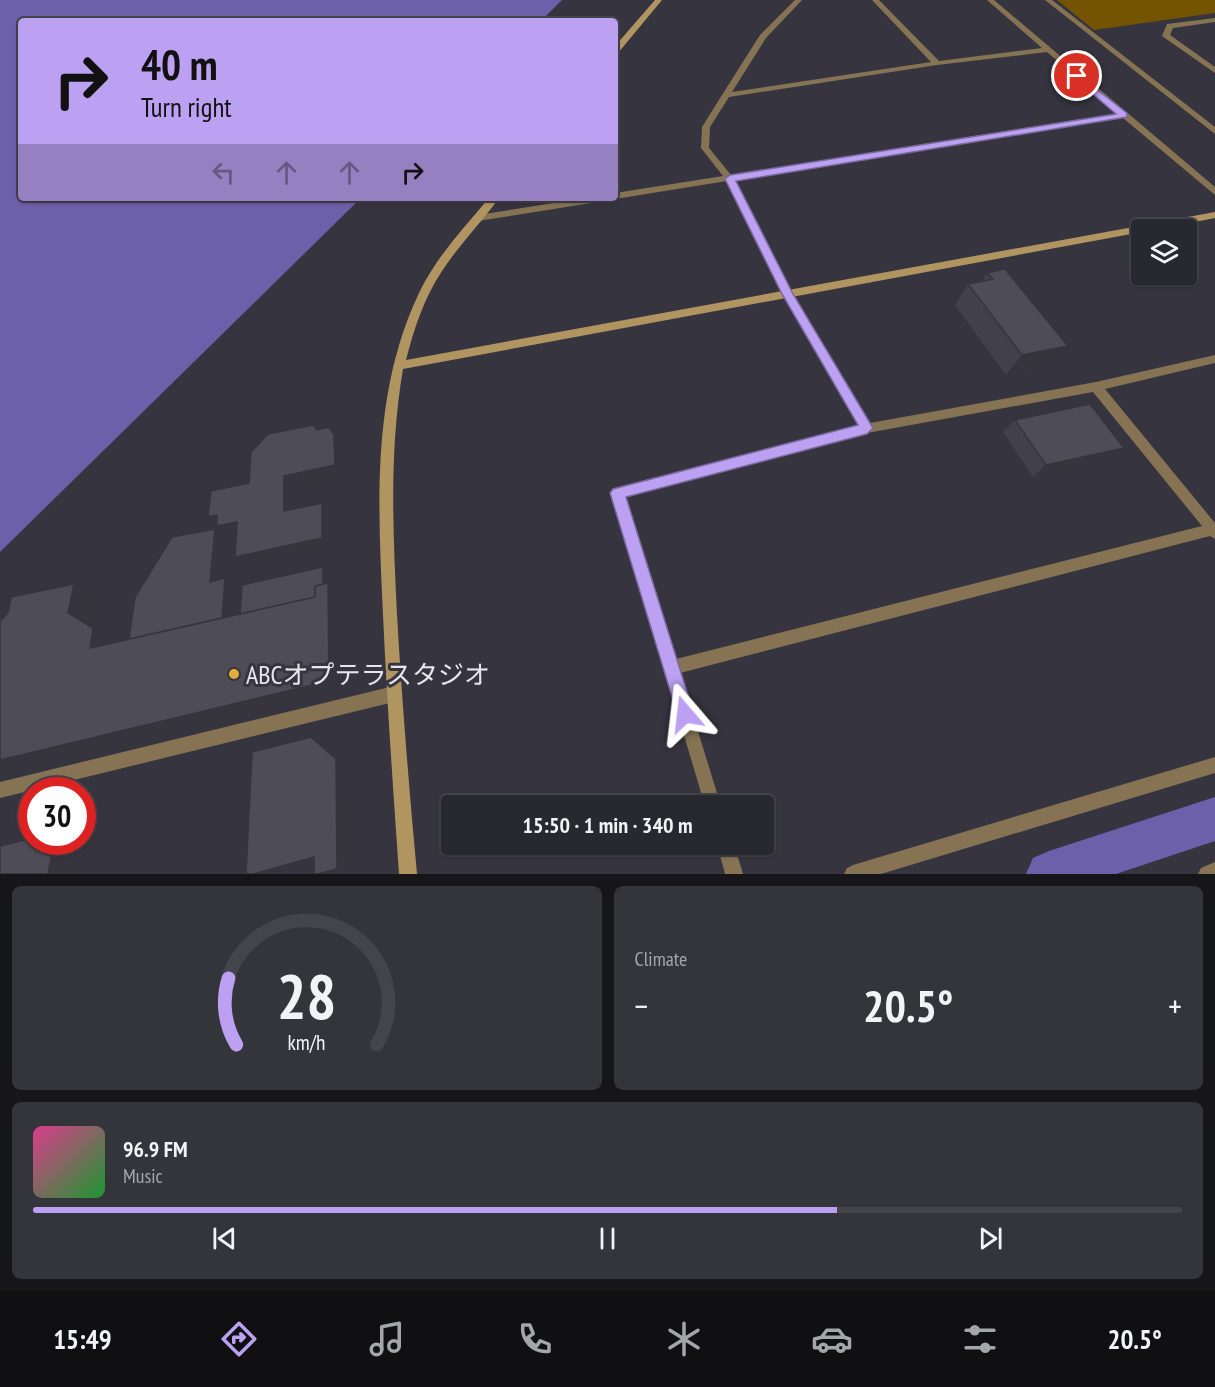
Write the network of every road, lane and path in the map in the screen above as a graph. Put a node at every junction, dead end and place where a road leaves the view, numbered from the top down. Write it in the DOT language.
graph roads {
  1 [pos="659,0"];
  2 [pos="799,0"];
  3 [pos="875,0"];
  4 [pos="990,0"];
  5 [pos="1048,0"];
  6 [pos="1215,20"];
  7 [pos="618,48"];
  8 [pos="1047,50"];
  9 [pos="937,63"];
  10 [pos="1215,71"];
  11 [pos="726,95"];
  12 [pos="1124,115"];
  13 [pos="1215,131"];
  14 [pos="730,179"];
  15 [pos="1215,192"];
  16 [pos="618,196"];
  17 [pos="492,201"];
  18 [pos="585,201"];
  19 [pos="1215,215"];
  20 [pos="478,218"];
  21 [pos="788,294"];
  22 [pos="1215,358"];
  23 [pos="398,366"];
  24 [pos="1096,387"];
  25 [pos="867,428"];
  26 [pos="1214,531"];
  27 [pos="671,668"];
  28 [pos="394,694"];
  29 [pos="1215,765"];
  30 [pos="0,790"];
  31 [pos="710,795"];
  32 [pos="728,855"];
  33 [pos="1215,871"];
  34 [pos="408,874"];
  35 [pos="734,874"];
  36 [pos="854,874"];
  37 [pos="1207,874"];
  1 -- 7 [label="street"];
  2 -- 11 [label="street"];
  3 -- 9 [label="street"];
  4 -- 8 [label="street"];
  5 -- 13 [label="street"];
  6 -- 10 [label="street"];
  8 -- 9 [label="street"];
  8 -- 12 [label="street"];
  9 -- 11 [label="street"];
  11 -- 14 [label="street"];
  12 -- 14 [label="street"];
  12 -- 15 [label="street"];
  14 -- 16 [label="street"];
  14 -- 21 [label="street"];
  17 -- 20 [label="street"];
  18 -- 20 [label="street"];
  19 -- 21 [label="street"];
  20 -- 23 [label="street"];
  21 -- 23 [label="street"];
  21 -- 25 [label="street"];
  22 -- 24 [label="street"];
  23 -- 28 [label="street"];
  24 -- 25 [label="street"];
  24 -- 26 [label="street"];
  25 -- 27 [label="street"];
  26 -- 27 [label="street"];
  27 -- 31 [label="street"];
  28 -- 30 [label="street"];
  28 -- 34 [label="street"];
  29 -- 36 [label="street"];
  32 -- 35 [label="street"];
  33 -- 37 [label="street"];
}
